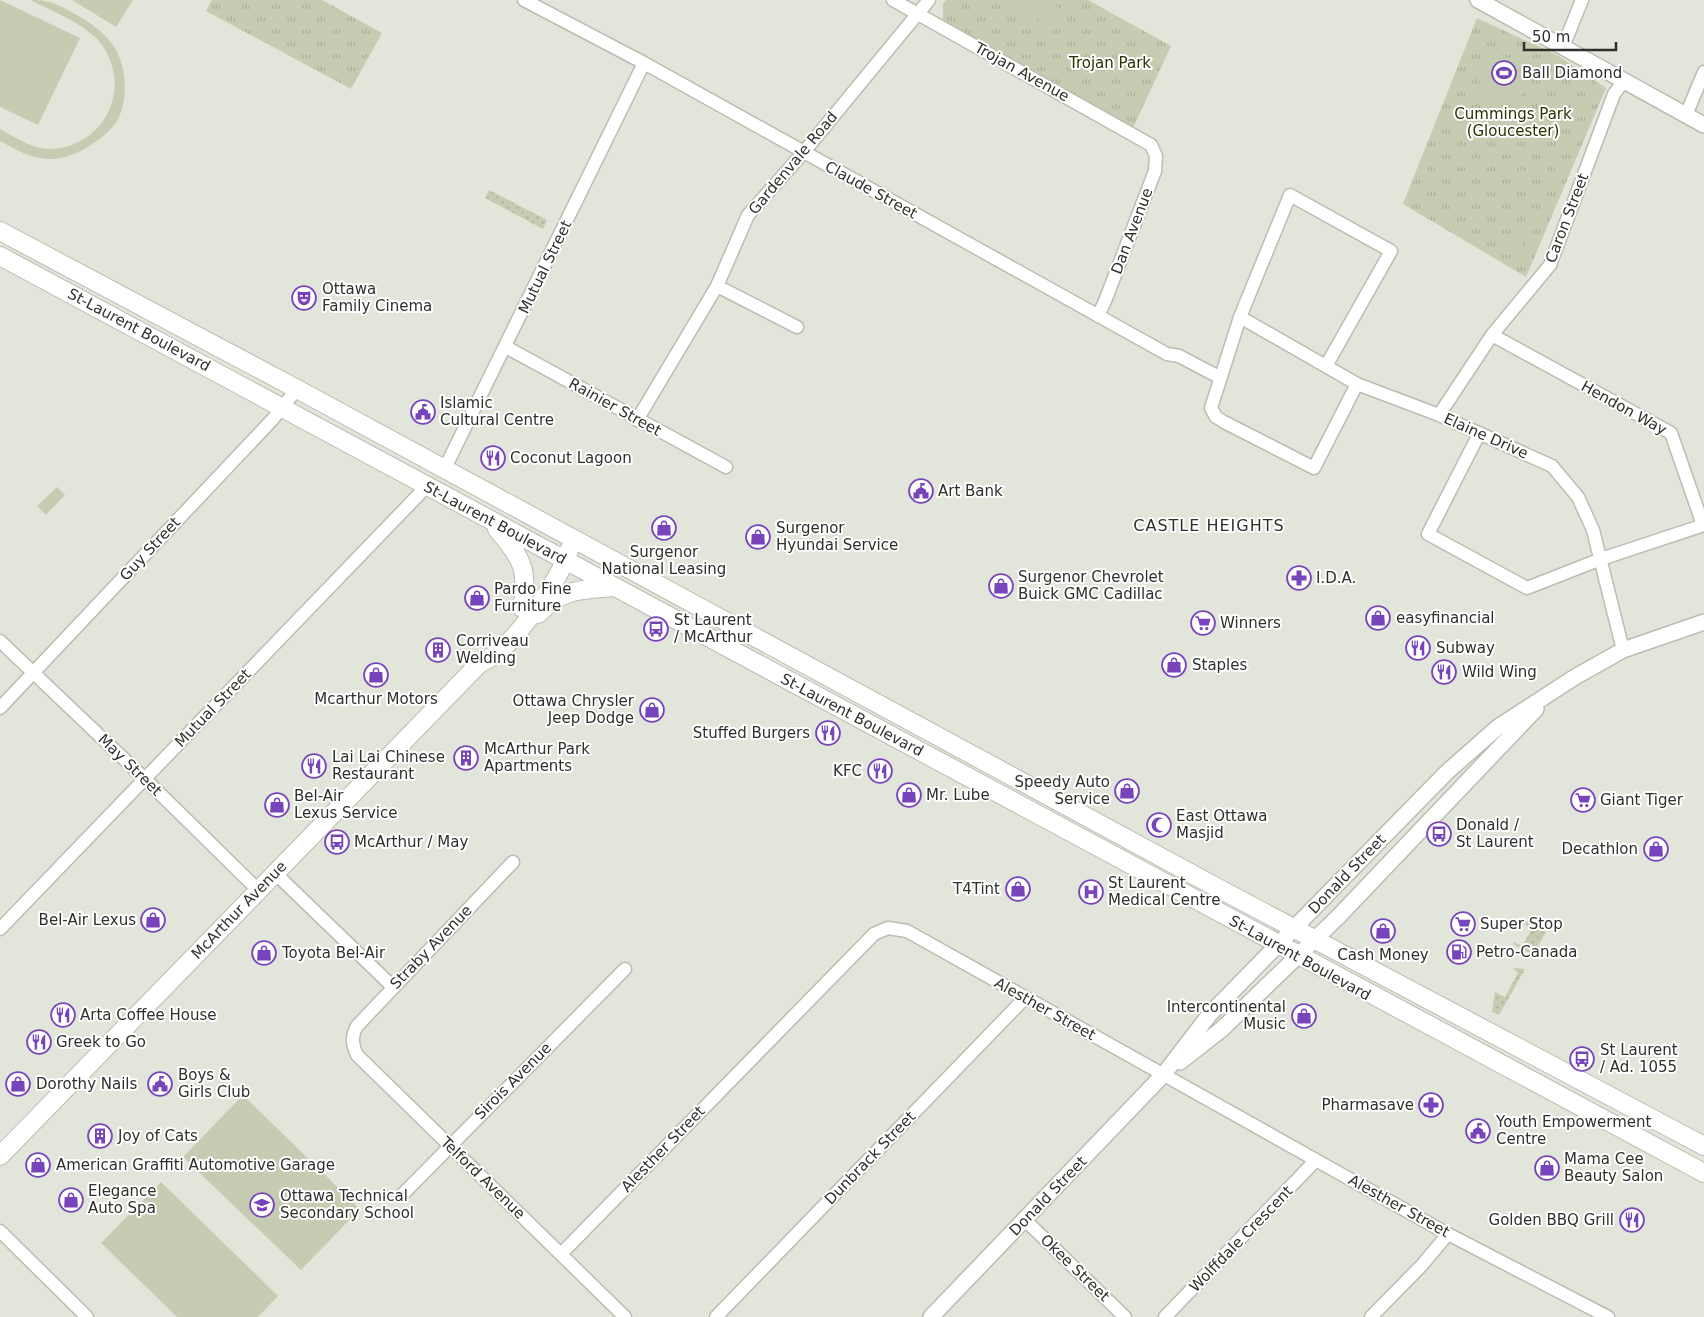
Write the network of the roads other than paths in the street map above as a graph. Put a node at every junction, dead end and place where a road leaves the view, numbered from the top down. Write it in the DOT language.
graph roads {
  1 [pos="524,0"];
  2 [pos="893,0"];
  3 [pos="929,0"];
  4 [pos="1478,0"];
  5 [pos="1582,0"];
  6 [pos="918,14"];
  7 [pos="1564,47"];
  8 [pos="644,63"];
  9 [pos="1704,72"];
  10 [pos="1623,82"];
  11 [pos="1686,115"];
  12 [pos="1704,126"];
  13 [pos="1151,145"];
  14 [pos="803,153"];
  15 [pos="0,231"];
  16 [pos="0,256"];
  17 [pos="717,286"];
  18 [pos="1098,316"];
  19 [pos="1240,317"];
  20 [pos="796,327"];
  21 [pos="1492,335"];
  22 [pos="506,347"];
  23 [pos="1326,366"];
  24 [pos="1219,377"];
  25 [pos="1357,384"];
  26 [pos="297,389"];
  27 [pos="283,407"];
  28 [pos="1439,415"];
  29 [pos="637,420"];
  30 [pos="1479,434"];
  31 [pos="726,467"];
  32 [pos="444,470"];
  33 [pos="427,486"];
  34 [pos="490,521"];
  35 [pos="1703,525"];
  36 [pos="573,538"];
  37 [pos="561,558"];
  38 [pos="1601,559"];
  39 [pos="613,587"];
  40 [pos="522,608"];
  41 [pos="1704,622"];
  42 [pos="519,631"];
  43 [pos="0,641"];
  44 [pos="1623,650"];
  45 [pos="479,664"];
  46 [pos="34,672"];
  47 [pos="1549,694"];
  48 [pos="0,708"];
  49 [pos="145,778"];
  50 [pos="513,862"];
  51 [pos="275,873"];
  52 [pos="258,890"];
  53 [pos="0,929"];
  54 [pos="1296,929"];
  55 [pos="1314,939"];
  56 [pos="1280,945"];
  57 [pos="1299,955"];
  58 [pos="625,968"];
  59 [pos="393,988"];
  60 [pos="1025,998"];
  61 [pos="353,1034"];
  62 [pos="1164,1074"];
  63 [pos="450,1145"];
  64 [pos="1704,1146"];
  65 [pos="0,1156"];
  66 [pos="1316,1160"];
  67 [pos="1704,1174"];
  68 [pos="402,1196"];
  69 [pos="1025,1220"];
  70 [pos="0,1230"];
  71 [pos="1448,1234"];
  72 [pos="561,1254"];
  73 [pos="87,1317"];
  74 [pos="625,1317"];
  75 [pos="716,1317"];
  76 [pos="932,1317"];
  77 [pos="1125,1317"];
  78 [pos="1165,1317"];
  79 [pos="1371,1317"];
  80 [pos="1608,1317"];
  1 -- 8 [label="street, Claude Street"];
  2 -- 6 [label="street, Trojan Avenue"];
  3 -- 6 [label="street, Gardenvale Road"];
  4 -- 7 [label="street"];
  5 -- 7 [label="street"];
  6 -- 13 [label="street, Trojan Avenue"];
  6 -- 14 [label="street, Gardenvale Road"];
  7 -- 10 [label="street"];
  8 -- 14 [label="street, Claude Street"];
  8 -- 22 [label="street, Mutual Street"];
  9 -- 11 [label="street"];
  10 -- 11 [label="street"];
  10 -- 21 [label="street, Caron Street"];
  11 -- 12 [label="street"];
  13 -- 18 [label="street, Dan Avenue"];
  14 -- 17 [label="street, Gardenvale Road"];
  14 -- 18 [label="street, Claude Street"];
  15 -- 26 [label="main road, St-Laurent Boulevard"];
  16 -- 27 [label="main road, St-Laurent Boulevard"];
  17 -- 20 [label="street"];
  17 -- 29 [label="street, Gardenvale Road"];
  18 -- 24 [label="street, Claude Street"];
  19 -- 23 [label="street, Elaine Drive"];
  19 -- 23 [label="street"];
  19 -- 24 [label="street"];
  21 -- 28 [label="street, Caron Street"];
  21 -- 35 [label="street, Hendon Way"];
  22 -- 29 [label="street, Rainier Street"];
  22 -- 32 [label="street, Mutual Street"];
  23 -- 25 [label="street, Elaine Drive"];
  24 -- 25 [label="street"];
  25 -- 28 [label="street, Elaine Drive"];
  26 -- 27 [label="street, Guy Street"];
  26 -- 32 [label="main road, St-Laurent Boulevard"];
  27 -- 33 [label="main road, St-Laurent Boulevard"];
  27 -- 46 [label="street, Guy Street"];
  28 -- 30 [label="street, Elaine Drive"];
  29 -- 31 [label="street, Rainier Street"];
  30 -- 38 [label="street, Elaine Drive"];
  30 -- 38 [label="street"];
  32 -- 36 [label="main road, St-Laurent Boulevard"];
  33 -- 34 [label="main road, St-Laurent Boulevard"];
  33 -- 49 [label="street, Mutual Street"];
  34 -- 37 [label="main road, St-Laurent Boulevard"];
  34 -- 40 [label="main road"];
  35 -- 38 [label="street"];
  36 -- 37 [label="main road, McArthur Avenue"];
  36 -- 54 [label="main road, St-Laurent Boulevard"];
  37 -- 39 [label="main road, St-Laurent Boulevard"];
  37 -- 40 [label="main road, McArthur Avenue"];
  37 -- 42 [label="main road, McArthur Avenue"];
  38 -- 44 [label="street, Elaine Drive"];
  39 -- 42 [label="main road"];
  39 -- 56 [label="main road, St-Laurent Boulevard"];
  40 -- 45 [label="main road, McArthur Avenue"];
  41 -- 44 [label="street, Donald Street"];
  42 -- 45 [label="main road, McArthur Avenue"];
  43 -- 46 [label="street, May Street"];
  44 -- 47 [label="street, Donald Street"];
  45 -- 51 [label="main road, McArthur Avenue"];
  46 -- 48 [label="street, Guy Street"];
  46 -- 49 [label="street, May Street"];
  47 -- 54 [label="street, Donald Street"];
  47 -- 55 [label="street, Donald Street"];
  49 -- 52 [label="street, May Street"];
  49 -- 53 [label="street, Mutual Street"];
  50 -- 59 [label="street, Straby Avenue"];
  51 -- 52 [label="main road, McArthur Avenue"];
  51 -- 59 [label="street"];
  52 -- 65 [label="main road, McArthur Avenue"];
  54 -- 55 [label="main road, St-Laurent Boulevard"];
  54 -- 56 [label="street, Donald Street"];
  55 -- 57 [label="street, Donald Street"];
  55 -- 64 [label="main road, St-Laurent Boulevard"];
  56 -- 57 [label="main road, St-Laurent Boulevard"];
  56 -- 62 [label="street, Donald Street"];
  57 -- 62 [label="street, Donald Street"];
  57 -- 67 [label="main road, St-Laurent Boulevard"];
  58 -- 63 [label="street, Sirois Avenue"];
  59 -- 61 [label="street, Straby Avenue"];
  60 -- 62 [label="street, Alesther Street"];
  60 -- 72 [label="street, Alesther Street"];
  60 -- 75 [label="street, Dunbrack Street"];
  61 -- 63 [label="street, Telford Avenue"];
  62 -- 66 [label="street, Alesther Street"];
  62 -- 69 [label="street, Donald Street"];
  63 -- 68 [label="street, Sirois Avenue"];
  63 -- 72 [label="street, Telford Avenue"];
  66 -- 71 [label="street, Alesther Street"];
  66 -- 78 [label="street, Wolffdale Crescent"];
  69 -- 76 [label="street, Donald Street"];
  69 -- 77 [label="street, Okee Street"];
  70 -- 73 [label="street"];
  71 -- 79 [label="street"];
  71 -- 80 [label="street, Alesther Street"];
  72 -- 74 [label="street, Telford Avenue"];
}
